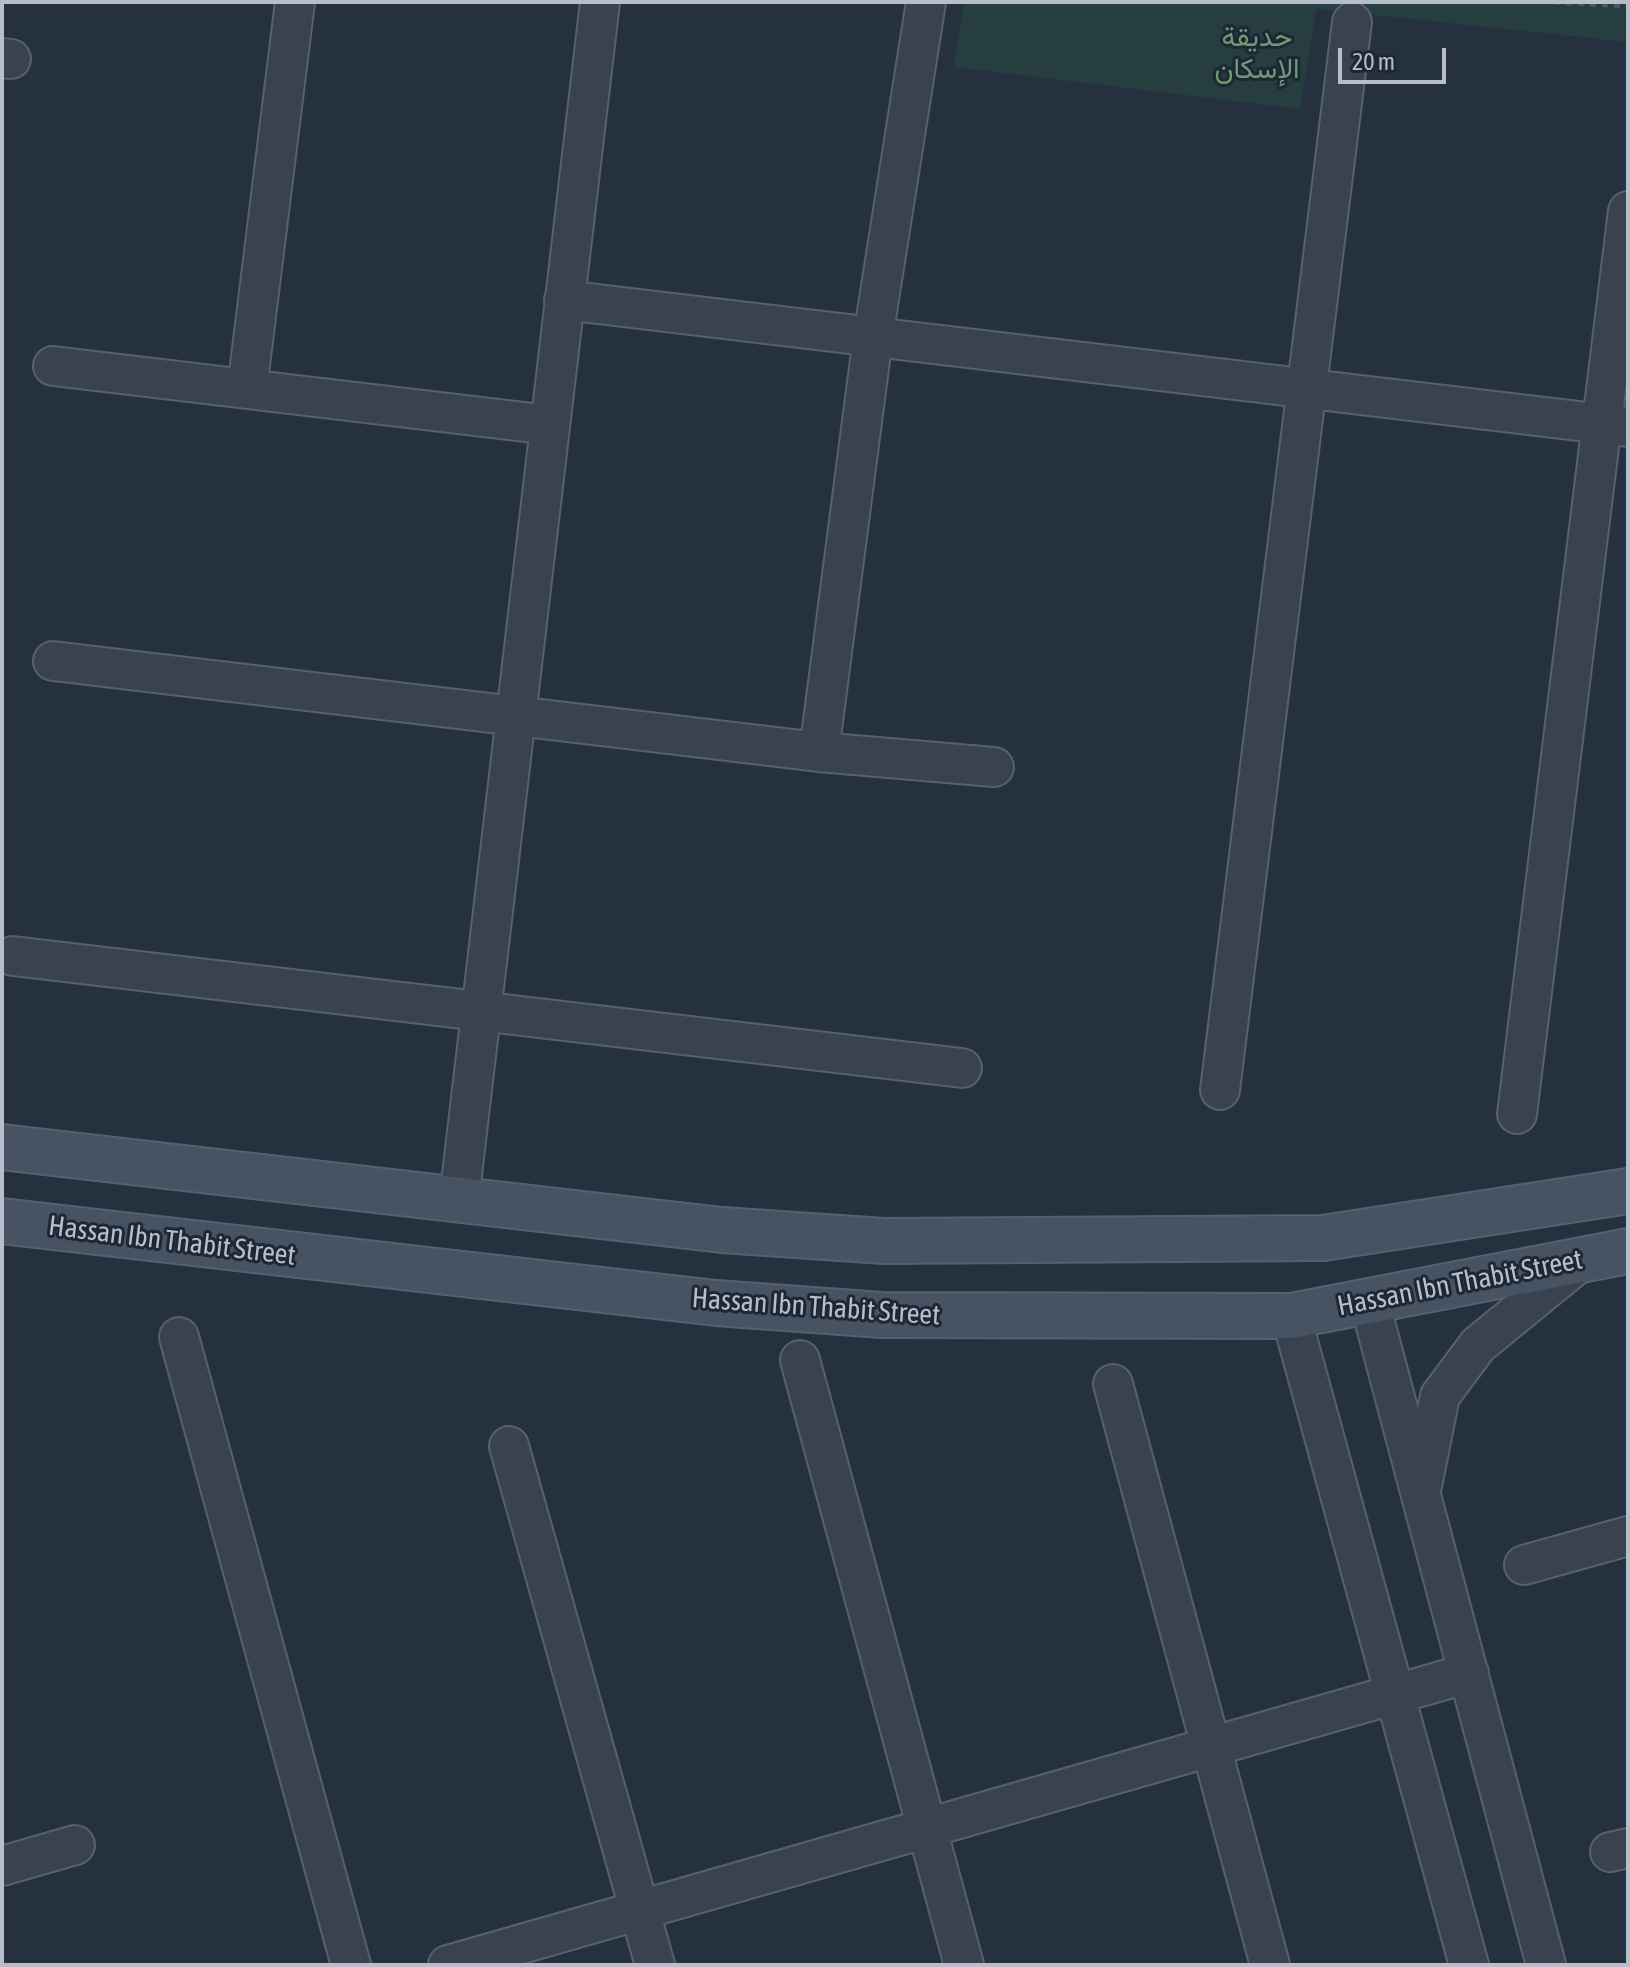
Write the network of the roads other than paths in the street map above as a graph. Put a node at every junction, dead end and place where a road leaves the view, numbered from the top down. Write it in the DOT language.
graph roads {
  1 [pos="295,2"];
  2 [pos="600,2"];
  3 [pos="926,2"];
  4 [pos="1352,22"];
  5 [pos="1628,211"];
  6 [pos="564,300"];
  7 [pos="873,337"];
  8 [pos="53,366"];
  9 [pos="1307,388"];
  10 [pos="247,389"];
  11 [pos="550,425"];
  12 [pos="1615,425"];
  13 [pos="53,661"];
  14 [pos="516,717"];
  15 [pos="819,752"];
  16 [pos="994,767"];
  17 [pos="13,956"];
  18 [pos="481,1011"];
  19 [pos="962,1068"];
  20 [pos="1220,1090"];
  21 [pos="1517,1114"];
  22 [pos="2,1147"];
  23 [pos="1628,1191"];
  24 [pos="459,1200"];
  25 [pos="2,1221"];
  26 [pos="1628,1251"];
  27 [pos="1582,1260"];
  28 [pos="1369,1300"];
  29 [pos="1291,1316"];
  30 [pos="179,1337"];
  31 [pos="800,1360"];
  32 [pos="1113,1384"];
  33 [pos="509,1446"];
  34 [pos="1420,1493"];
  35 [pos="1628,1536"];
  36 [pos="1524,1565"];
  37 [pos="1469,1673"];
  38 [pos="1395,1694"];
  39 [pos="1211,1747"];
  40 [pos="927,1828"];
  41 [pos="75,1845"];
  42 [pos="2,1866"];
  43 [pos="639,1910"];
  44 [pos="351,1965"];
  45 [pos="448,1965"];
  46 [pos="655,1965"];
  47 [pos="964,1965"];
  48 [pos="1270,1965"];
  49 [pos="1469,1965"];
  50 [pos="1546,1965"];
  1 -- 10 [label="street"];
  2 -- 6 [label="street"];
  3 -- 7 [label="street"];
  4 -- 9 [label="street"];
  5 -- 12 [label="street"];
  6 -- 7 [label="street"];
  6 -- 11 [label="street"];
  7 -- 9 [label="street"];
  7 -- 15 [label="street"];
  8 -- 10 [label="street"];
  9 -- 12 [label="street"];
  9 -- 20 [label="street"];
  10 -- 11 [label="street"];
  11 -- 14 [label="street"];
  12 -- 21 [label="street"];
  13 -- 14 [label="street"];
  14 -- 15 [label="street"];
  14 -- 18 [label="street"];
  15 -- 16 [label="street"];
  17 -- 18 [label="street"];
  18 -- 19 [label="street"];
  18 -- 24 [label="street"];
  22 -- 24 [label="street"];
  23 -- 24 [label="street"];
  25 -- 29 [label="street, Hassan Ibn Thabit Street"];
  26 -- 27 [label="street, Hassan Ibn Thabit Street"];
  27 -- 28 [label="street, Hassan Ibn Thabit Street"];
  27 -- 34 [label="street"];
  28 -- 29 [label="street, Hassan Ibn Thabit Street"];
  28 -- 34 [label="street"];
  29 -- 38 [label="street"];
  30 -- 44 [label="street"];
  31 -- 40 [label="street"];
  32 -- 39 [label="street"];
  33 -- 43 [label="street"];
  34 -- 37 [label="street"];
  35 -- 36 [label="street"];
  37 -- 38 [label="street"];
  37 -- 50 [label="street"];
  38 -- 39 [label="street"];
  38 -- 49 [label="street"];
  39 -- 40 [label="street"];
  39 -- 48 [label="street"];
  40 -- 43 [label="street"];
  40 -- 47 [label="street"];
  41 -- 42 [label="street"];
  43 -- 45 [label="street"];
  43 -- 46 [label="street"];
}
